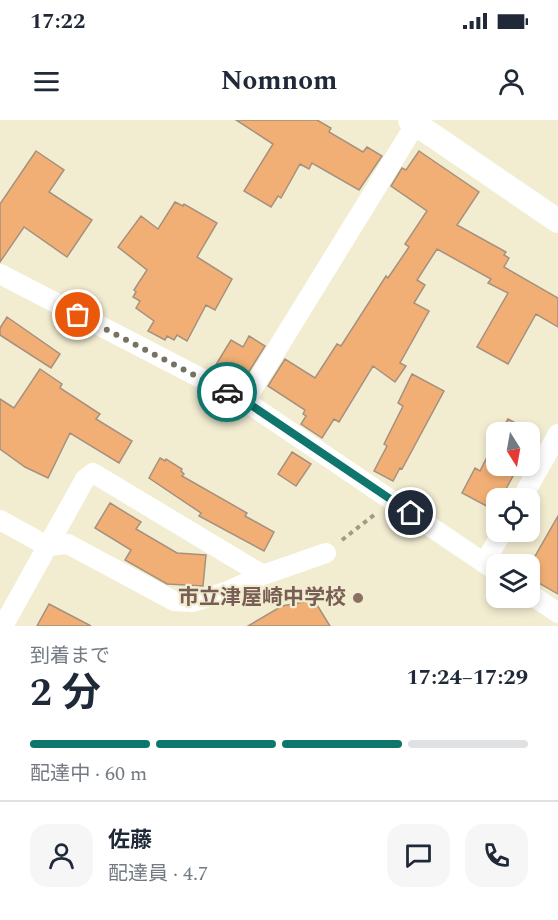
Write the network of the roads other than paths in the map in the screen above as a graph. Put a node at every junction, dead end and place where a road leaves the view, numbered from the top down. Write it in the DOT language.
graph roads {
  1 [pos="415,121"];
  2 [pos="558,220"];
  3 [pos="0,274"];
  4 [pos="245,401"];
  5 [pos="558,434"];
  6 [pos="528,488"];
  7 [pos="0,520"];
  8 [pos="47,546"];
  9 [pos="326,553"];
  10 [pos="486,564"];
  11 [pos="263,575"];
  12 [pos="540,601"];
  13 [pos="558,613"];
  14 [pos="3,626"];
  1 -- 2 [label="street"];
  1 -- 4 [label="street"];
  3 -- 4 [label="street"];
  4 -- 10 [label="street"];
  5 -- 6 [label="street"];
  7 -- 8 [label="street"];
  8 -- 11 [label="street"];
  8 -- 11 [label="street"];
  8 -- 14 [label="street"];
  9 -- 11 [label="street"];
  12 -- 13 [label="street"];
}
